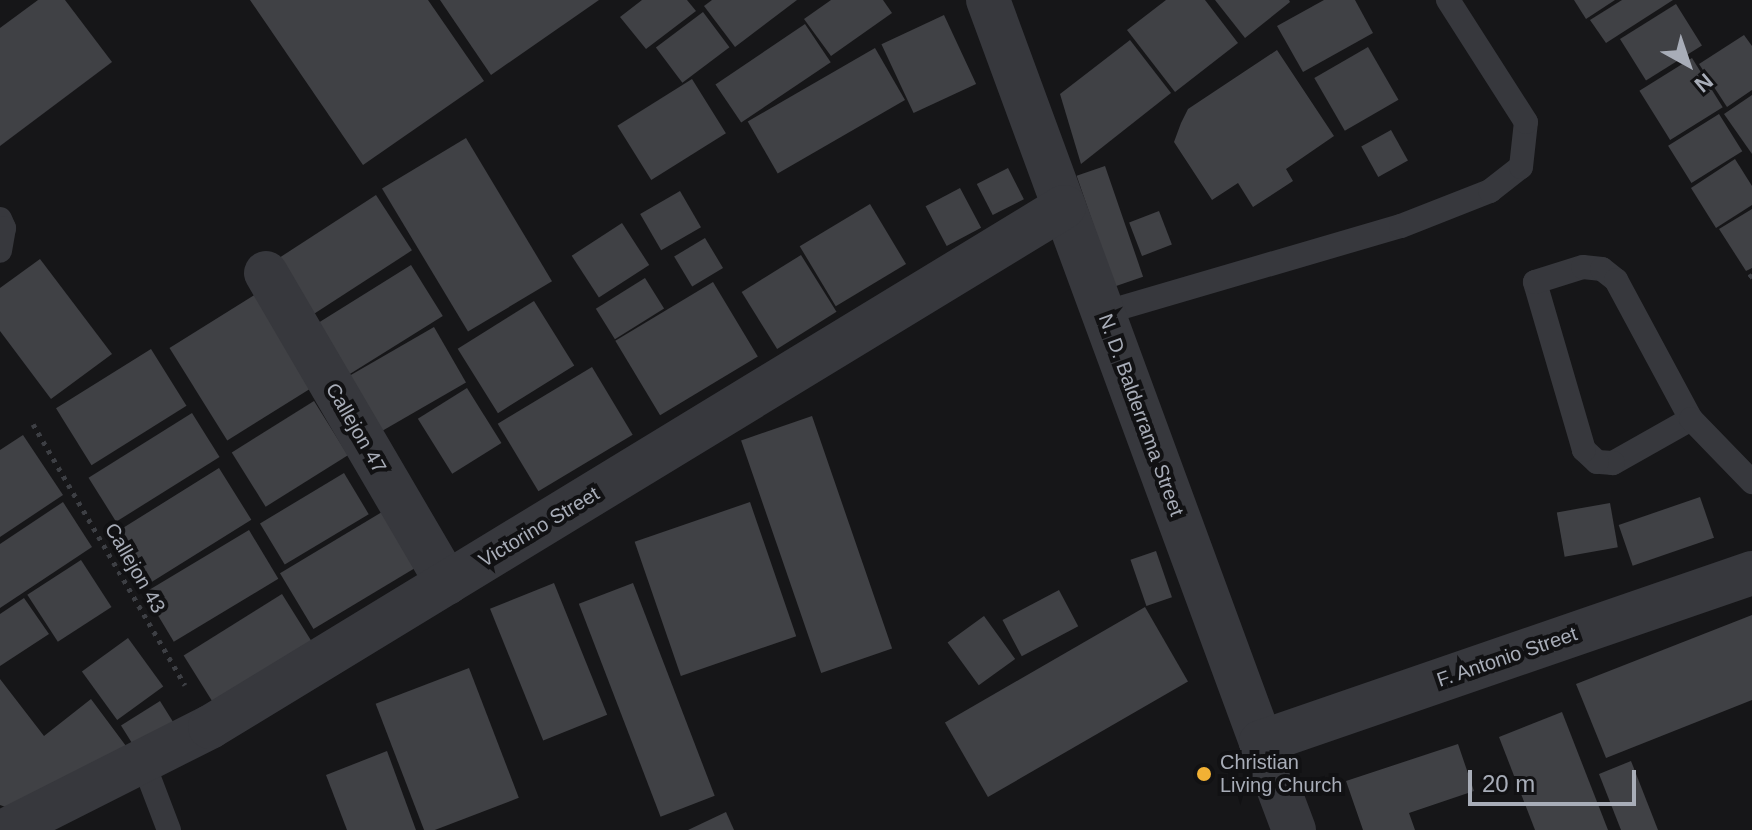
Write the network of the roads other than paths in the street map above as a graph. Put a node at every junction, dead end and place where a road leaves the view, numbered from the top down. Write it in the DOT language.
graph roads {
  1 [pos="1448,0"];
  2 [pos="1002,6"];
  3 [pos="1064,207"];
  4 [pos="0,219"];
  5 [pos="0,251"];
  6 [pos="266,273"];
  7 [pos="1103,313"];
  8 [pos="1691,419"];
  9 [pos="1752,482"];
  10 [pos="1752,573"];
  11 [pos="447,583"];
  12 [pos="1261,742"];
  13 [pos="143,762"];
  14 [pos="6,830"];
  15 [pos="169,830"];
  16 [pos="1294,830"];
  1 -- 7 [label="lane"];
  2 -- 3 [label="street, N. D. Balderrama Street"];
  3 -- 7 [label="street, N. D. Balderrama Street"];
  3 -- 11 [label="street, Victorino Street"];
  4 -- 5 [label="lane"];
  6 -- 11 [label="street, Callejon 47"];
  7 -- 12 [label="street, N. D. Balderrama Street"];
  8 -- 8 [label="lane"];
  8 -- 9 [label="lane"];
  10 -- 12 [label="street, F. Antonio Street"];
  11 -- 13 [label="street, Victorino Street"];
  12 -- 16 [label="street, N. D. Balderrama Street"];
  13 -- 14 [label="street, Victorino Street"];
  13 -- 15 [label="lane"];
}
